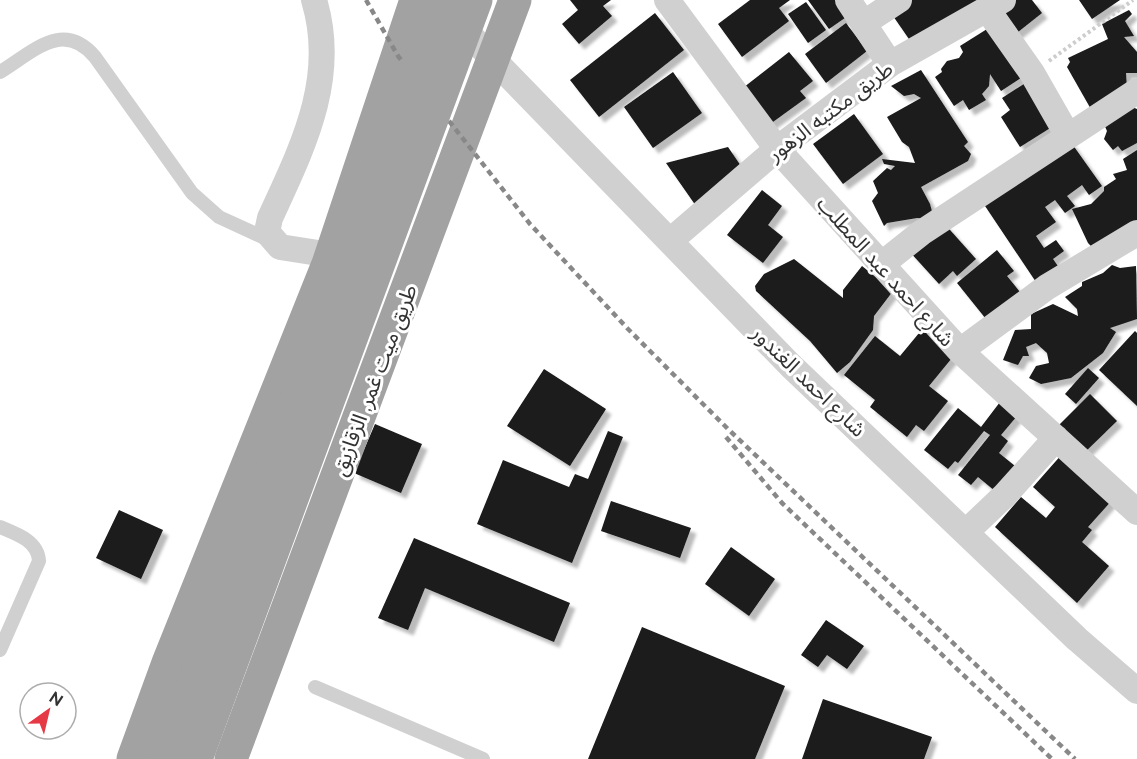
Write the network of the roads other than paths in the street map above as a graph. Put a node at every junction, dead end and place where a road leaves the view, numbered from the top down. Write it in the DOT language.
graph roads {
  1 [pos="314,0"];
  2 [pos="416,0"];
  3 [pos="434,0"];
  4 [pos="442,0"];
  5 [pos="476,0"];
  6 [pos="515,0"];
  7 [pos="667,0"];
  8 [pos="848,0"];
  9 [pos="899,0"];
  10 [pos="995,5"];
  11 [pos="864,23"];
  12 [pos="493,58"];
  13 [pos="890,64"];
  14 [pos="0,72"];
  15 [pos="1137,91"];
  16 [pos="1068,136"];
  17 [pos="777,149"];
  18 [pos="1137,233"];
  19 [pos="670,241"];
  20 [pos="274,243"];
  21 [pos="331,255"];
  22 [pos="882,264"];
  23 [pos="960,351"];
  24 [pos="1056,438"];
  25 [pos="1137,512"];
  26 [pos="0,527"];
  27 [pos="967,531"];
  28 [pos="0,650"];
  29 [pos="315,687"];
  30 [pos="1137,691"];
  31 [pos="133,759"];
  32 [pos="166,759"];
  33 [pos="196,759"];
  34 [pos="231,759"];
  35 [pos="483,759"];
  1 -- 20 [label="street"];
  2 -- 21 [label="highway"];
  3 -- 12 [label="street, شارع احمد الغندور"];
  4 -- 32 [label="highway, bridge"];
  5 -- 33 [label="highway, طريق ميت غمر, الزقازيق, bridge"];
  6 -- 12 [label="highway, طريق ميت غمر, الزقازيق"];
  7 -- 17 [label="street, شارع احمد عبد المطلب"];
  8 -- 11 [label="street"];
  9 -- 11 [label="street"];
  10 -- 13 [label="street, طريق مكتبه الزهور"];
  10 -- 16 [label="street"];
  11 -- 13 [label="street"];
  12 -- 19 [label="street, شارع احمد الغندور"];
  12 -- 34 [label="highway, طريق ميت غمر, الزقازيق"];
  13 -- 17 [label="street, طريق مكتبه الزهور"];
  14 -- 20 [label="lane"];
  15 -- 16 [label="street"];
  16 -- 22 [label="street"];
  17 -- 19 [label="street, طريق مكتبه الزهور"];
  17 -- 22 [label="street, شارع احمد عبد المطلب"];
  18 -- 23 [label="street"];
  19 -- 27 [label="street, شارع احمد الغندور"];
  20 -- 21 [label="street"];
  21 -- 31 [label="highway"];
  22 -- 23 [label="street, شارع احمد عبد المطلب"];
  23 -- 24 [label="street, شارع احمد عبد المطلب"];
  24 -- 25 [label="street, شارع احمد عبد المطلب"];
  24 -- 27 [label="street"];
  26 -- 28 [label="lane"];
  27 -- 30 [label="street, شارع احمد الغندور"];
  29 -- 35 [label="lane"];
}
